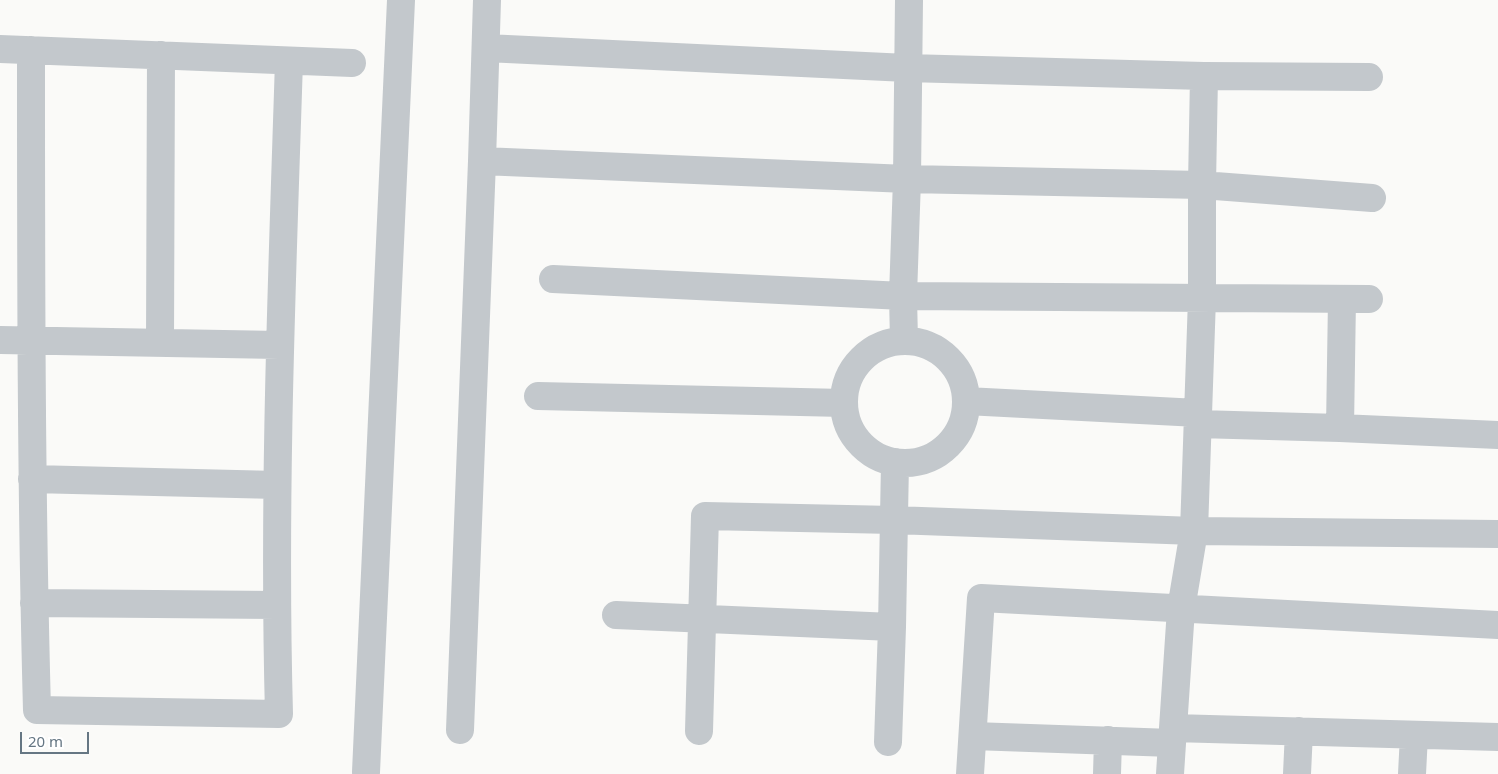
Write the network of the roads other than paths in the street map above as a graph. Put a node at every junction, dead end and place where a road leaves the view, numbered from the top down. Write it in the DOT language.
graph roads {
  1 [pos="401,0"];
  2 [pos="487,0"];
  3 [pos="909,0"];
  4 [pos="0,48"];
  5 [pos="486,48"];
  6 [pos="30,50"];
  7 [pos="161,55"];
  8 [pos="289,61"];
  9 [pos="352,63"];
  10 [pos="907,68"];
  11 [pos="1204,76"];
  12 [pos="1369,77"];
  13 [pos="482,161"];
  14 [pos="907,179"];
  15 [pos="1202,185"];
  16 [pos="1372,198"];
  17 [pos="553,279"];
  18 [pos="903,296"];
  19 [pos="1202,298"];
  20 [pos="0,340"];
  21 [pos="904,340"];
  22 [pos="31,341"];
  23 [pos="160,342"];
  24 [pos="280,345"];
  25 [pos="538,396"];
  26 [pos="966,401"];
  27 [pos="844,403"];
  28 [pos="1198,419"];
  29 [pos="1340,428"];
  30 [pos="1498,435"];
  31 [pos="895,462"];
  32 [pos="32,479"];
  33 [pos="278,485"];
  34 [pos="894,520"];
  35 [pos="1194,531"];
  36 [pos="1498,534"];
  37 [pos="34,603"];
  38 [pos="276,605"];
  39 [pos="1181,608"];
  40 [pos="616,615"];
  41 [pos="702,619"];
  42 [pos="1498,624"];
  43 [pos="892,627"];
  44 [pos="460,730"];
  45 [pos="699,731"];
  46 [pos="1299,732"];
  47 [pos="1414,734"];
  48 [pos="1172,735"];
  49 [pos="973,736"];
  50 [pos="1498,737"];
  51 [pos="1108,740"];
  52 [pos="888,742"];
  53 [pos="366,772"];
  54 [pos="970,774"];
  55 [pos="1107,774"];
  56 [pos="1170,774"];
  57 [pos="1297,774"];
  58 [pos="1412,774"];
  1 -- 53 [label="street"];
  2 -- 5 [label="street"];
  3 -- 10 [label="street"];
  4 -- 6 [label="street"];
  5 -- 10 [label="street"];
  5 -- 13 [label="street"];
  6 -- 7 [label="street"];
  6 -- 22 [label="street"];
  7 -- 8 [label="street"];
  7 -- 23 [label="street"];
  8 -- 9 [label="street"];
  8 -- 24 [label="street"];
  10 -- 11 [label="street"];
  10 -- 14 [label="street"];
  11 -- 12 [label="street"];
  11 -- 15 [label="street"];
  13 -- 14 [label="street"];
  13 -- 44 [label="street"];
  14 -- 15 [label="street"];
  14 -- 18 [label="street"];
  15 -- 16 [label="street"];
  15 -- 19 [label="street"];
  17 -- 18 [label="street"];
  18 -- 19 [label="street"];
  18 -- 21 [label="street"];
  19 -- 28 [label="street"];
  19 -- 29 [label="street"];
  20 -- 22 [label="street"];
  21 -- 26 [label="street"];
  21 -- 27 [label="street"];
  22 -- 23 [label="street"];
  22 -- 32 [label="street"];
  23 -- 24 [label="street"];
  24 -- 33 [label="street"];
  25 -- 27 [label="street"];
  26 -- 28 [label="street"];
  26 -- 31 [label="street"];
  27 -- 31 [label="street"];
  28 -- 29 [label="street"];
  28 -- 35 [label="street"];
  29 -- 30 [label="street"];
  31 -- 34 [label="street"];
  32 -- 33 [label="street"];
  32 -- 37 [label="street"];
  33 -- 38 [label="street"];
  34 -- 35 [label="street"];
  34 -- 41 [label="street"];
  34 -- 43 [label="street"];
  35 -- 36 [label="street"];
  35 -- 39 [label="street"];
  37 -- 38 [label="street"];
  37 -- 38 [label="street"];
  39 -- 42 [label="street"];
  39 -- 48 [label="street"];
  39 -- 49 [label="street"];
  40 -- 41 [label="street"];
  41 -- 43 [label="street"];
  41 -- 45 [label="street"];
  43 -- 52 [label="street"];
  46 -- 47 [label="street"];
  46 -- 48 [label="street"];
  46 -- 57 [label="street"];
  47 -- 50 [label="street"];
  47 -- 58 [label="street"];
  48 -- 51 [label="street"];
  48 -- 56 [label="street"];
  49 -- 51 [label="street"];
  49 -- 54 [label="street"];
  51 -- 55 [label="street"];
}
